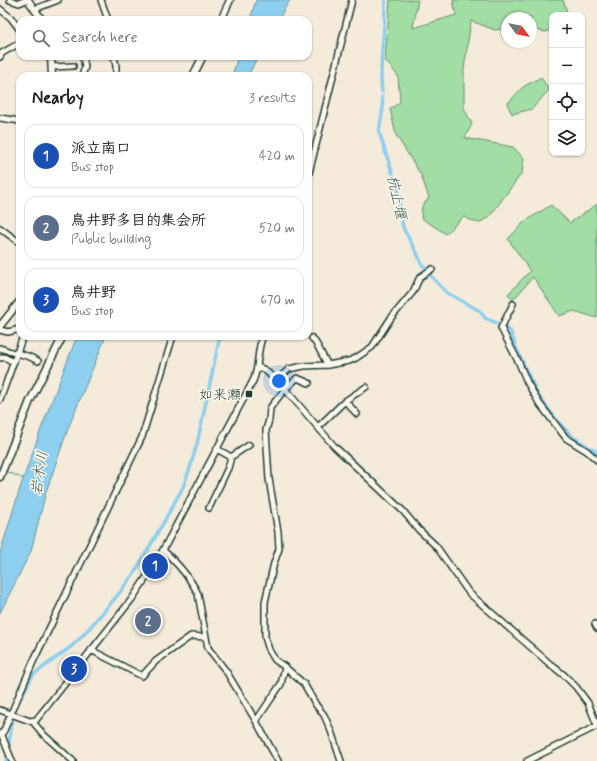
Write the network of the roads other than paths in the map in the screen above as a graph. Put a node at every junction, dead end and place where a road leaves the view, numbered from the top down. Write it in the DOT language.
graph roads {
  1 [pos="10,0"];
  2 [pos="27,0"];
  3 [pos="58,0"];
  4 [pos="101,0"];
  5 [pos="230,0"];
  6 [pos="352,0"];
  7 [pos="0,9"];
  8 [pos="36,9"];
  9 [pos="40,16"];
  10 [pos="107,16"];
  11 [pos="223,16"];
  12 [pos="16,25"];
  13 [pos="16,45"];
  14 [pos="0,57"];
  15 [pos="51,60"];
  16 [pos="84,60"];
  17 [pos="115,60"];
  18 [pos="201,60"];
  19 [pos="73,66"];
  20 [pos="52,67"];
  21 [pos="52,72"];
  22 [pos="83,72"];
  23 [pos="116,72"];
  24 [pos="195,72"];
  25 [pos="0,118"];
  26 [pos="16,120"];
  27 [pos="312,161"];
  28 [pos="0,228"];
  29 [pos="16,240"];
  30 [pos="432,269"];
  31 [pos="513,304"];
  32 [pos="16,306"];
  33 [pos="0,326"];
  34 [pos="0,330"];
  35 [pos="16,330"];
  36 [pos="312,338"];
  37 [pos="22,340"];
  38 [pos="61,340"];
  39 [pos="172,340"];
  40 [pos="262,340"];
  41 [pos="0,348"];
  42 [pos="17,353"];
  43 [pos="0,358"];
  44 [pos="38,361"];
  45 [pos="14,362"];
  46 [pos="328,365"];
  47 [pos="258,367"];
  48 [pos="277,380"];
  49 [pos="309,383"];
  50 [pos="366,387"];
  51 [pos="285,389"];
  52 [pos="0,400"];
  53 [pos="344,401"];
  54 [pos="357,414"];
  55 [pos="318,427"];
  56 [pos="249,445"];
  57 [pos="217,449"];
  58 [pos="231,457"];
  59 [pos="597,460"];
  60 [pos="1,475"];
  61 [pos="209,508"];
  62 [pos="163,550"];
  63 [pos="206,637"];
  64 [pos="91,650"];
  65 [pos="284,667"];
  66 [pos="0,710"];
  67 [pos="10,714"];
  68 [pos="33,722"];
  69 [pos="256,722"];
  70 [pos="597,725"];
  71 [pos="2,735"];
  72 [pos="0,745"];
  73 [pos="11,759"];
  74 [pos="74,761"];
  75 [pos="278,761"];
  76 [pos="341,761"];
  77 [pos="527,761"];
  1 -- 2 [label="street"];
  2 -- 8 [label="main road"];
  3 -- 8 [label="street"];
  4 -- 10 [label="street"];
  5 -- 11 [label="main road"];
  6 -- 27 [label="street"];
  7 -- 12 [label="street"];
  8 -- 9 [label="main road"];
  13 -- 14 [label="street"];
  15 -- 20 [label="main road"];
  16 -- 22 [label="street"];
  17 -- 23 [label="street"];
  18 -- 24 [label="main road"];
  19 -- 20 [label="street"];
  20 -- 21 [label="main road"];
  25 -- 26 [label="street"];
  28 -- 29 [label="street"];
  30 -- 46 [label="street"];
  31 -- 59 [label="street"];
  32 -- 33 [label="main road"];
  34 -- 35 [label="street"];
  36 -- 46 [label="street"];
  37 -- 42 [label="street"];
  38 -- 60 [label="main road"];
  39 -- 67 [label="street"];
  40 -- 47 [label="street"];
  41 -- 42 [label="street"];
  42 -- 44 [label="street"];
  42 -- 45 [label="street"];
  43 -- 45 [label="street"];
  45 -- 52 [label="street"];
  46 -- 48 [label="street"];
  47 -- 48 [label="street"];
  47 -- 57 [label="street"];
  48 -- 51 [label="street"];
  49 -- 51 [label="street"];
  50 -- 53 [label="street"];
  51 -- 55 [label="street"];
  51 -- 65 [label="street"];
  53 -- 54 [label="street"];
  53 -- 55 [label="street"];
  55 -- 70 [label="street"];
  56 -- 58 [label="street"];
  57 -- 58 [label="street"];
  57 -- 62 [label="street"];
  58 -- 61 [label="street"];
  62 -- 63 [label="street"];
  62 -- 64 [label="street"];
  63 -- 64 [label="street"];
  63 -- 69 [label="street"];
  64 -- 68 [label="street"];
  65 -- 69 [label="street"];
  65 -- 76 [label="street"];
  66 -- 67 [label="street"];
  67 -- 68 [label="street"];
  67 -- 71 [label="street"];
  68 -- 74 [label="street"];
  69 -- 75 [label="street"];
  70 -- 77 [label="street"];
  71 -- 72 [label="street"];
  71 -- 73 [label="street"];
}
